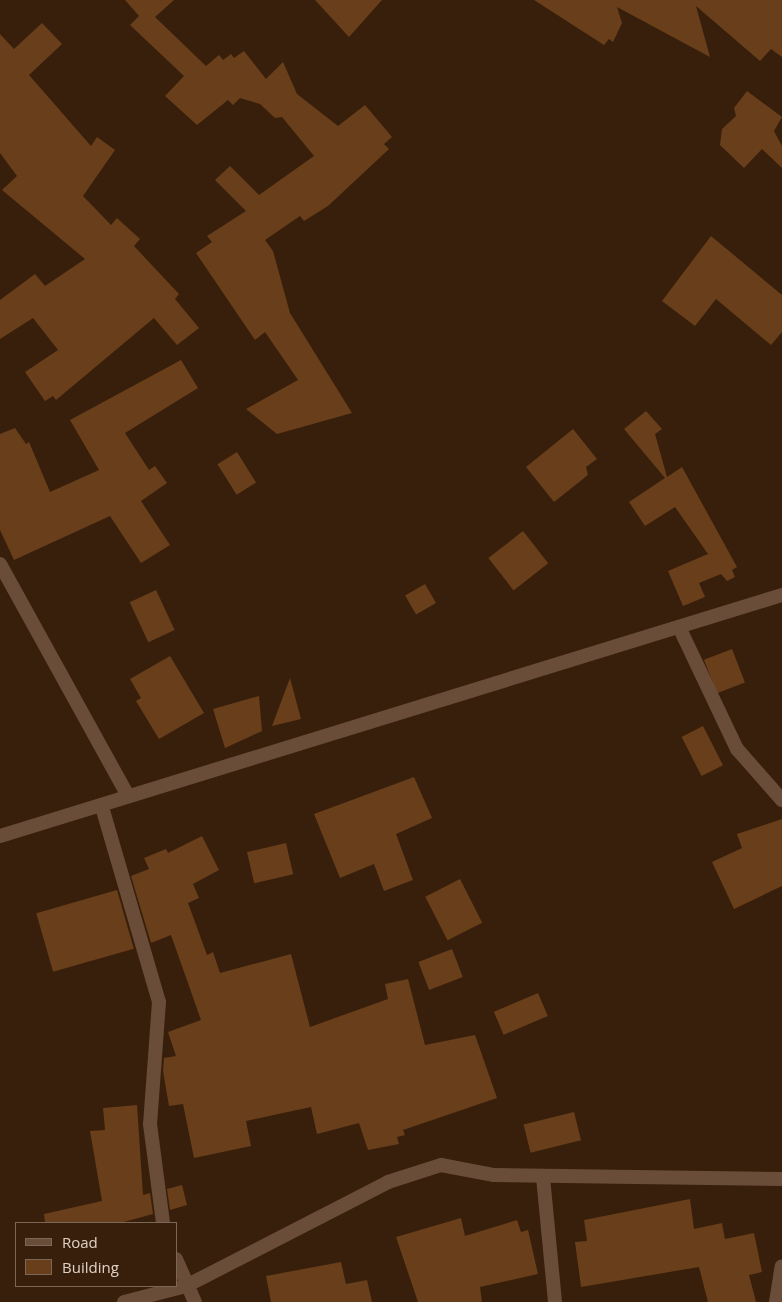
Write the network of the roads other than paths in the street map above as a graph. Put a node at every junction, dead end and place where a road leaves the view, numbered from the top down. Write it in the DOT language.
graph roads {
  1 [pos="0,564"];
  2 [pos="782,595"];
  3 [pos="680,629"];
  4 [pos="128,796"];
  5 [pos="782,800"];
  6 [pos="102,807"];
  7 [pos="0,836"];
  8 [pos="544,1177"];
  9 [pos="782,1180"];
  10 [pos="163,1222"];
  11 [pos="178,1264"];
  12 [pos="782,1266"];
  13 [pos="186,1286"];
  14 [pos="124,1302"];
  15 [pos="195,1302"];
  16 [pos="556,1302"];
  17 [pos="776,1302"];
  1 -- 4 [label="street"];
  2 -- 3 [label="street"];
  3 -- 4 [label="street"];
  3 -- 5 [label="street"];
  4 -- 6 [label="street"];
  6 -- 7 [label="street"];
  6 -- 10 [label="street"];
  8 -- 9 [label="street"];
  8 -- 13 [label="street"];
  8 -- 16 [label="street"];
  11 -- 13 [label="street"];
  12 -- 17 [label="street"];
  13 -- 14 [label="street"];
  13 -- 15 [label="street"];
}
